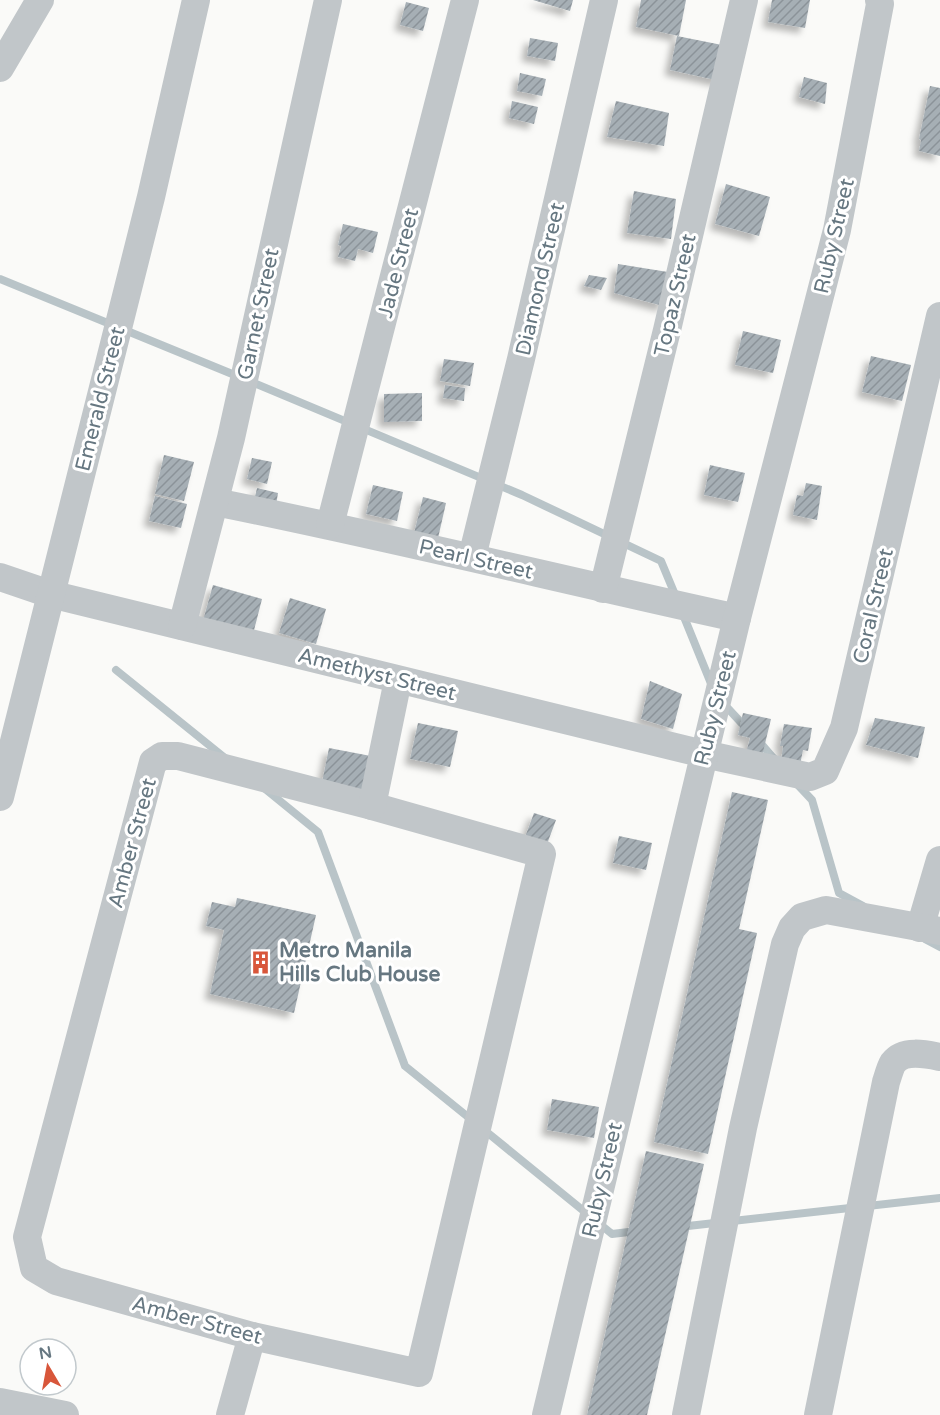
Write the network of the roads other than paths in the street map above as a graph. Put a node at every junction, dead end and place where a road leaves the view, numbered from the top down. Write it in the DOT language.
graph roads {
  1 [pos="40,0"];
  2 [pos="196,0"];
  3 [pos="328,0"];
  4 [pos="465,0"];
  5 [pos="604,0"];
  6 [pos="744,0"];
  7 [pos="879,0"];
  8 [pos="0,68"];
  9 [pos="940,316"];
  10 [pos="215,502"];
  11 [pos="330,525"];
  12 [pos="471,557"];
  13 [pos="0,577"];
  14 [pos="603,589"];
  15 [pos="50,594"];
  16 [pos="737,618"];
  17 [pos="182,626"];
  18 [pos="398,680"];
  19 [pos="704,754"];
  20 [pos="0,797"];
  21 [pos="372,806"];
  22 [pos="940,860"];
  23 [pos="930,929"];
  24 [pos="940,1057"];
  25 [pos="252,1336"];
  26 [pos="0,1402"];
  27 [pos="65,1415"];
  28 [pos="230,1415"];
  29 [pos="546,1415"];
  30 [pos="686,1415"];
  31 [pos="818,1415"];
  1 -- 8 [label="street"];
  2 -- 15 [label="street, Emerald Street"];
  3 -- 10 [label="street, Garnet Street"];
  4 -- 11 [label="street, Jade Street"];
  5 -- 12 [label="street, Diamond Street"];
  6 -- 14 [label="street, Topaz Street"];
  7 -- 16 [label="street, Ruby Street"];
  9 -- 19 [label="street, Coral Street"];
  10 -- 11 [label="street, Pearl Street"];
  10 -- 17 [label="street, Garnet Street"];
  11 -- 12 [label="street, Pearl Street"];
  12 -- 14 [label="street, Pearl Street"];
  13 -- 15 [label="street, Amethyst Street"];
  14 -- 16 [label="street, Pearl Street"];
  15 -- 17 [label="street, Amethyst Street"];
  15 -- 20 [label="street, Emerald Street"];
  16 -- 19 [label="street, Ruby Street"];
  17 -- 18 [label="street, Amethyst Street"];
  18 -- 19 [label="street, Amethyst Street"];
  18 -- 21 [label="street"];
  19 -- 29 [label="street, Ruby Street"];
  21 -- 25 [label="street, Amber Street"];
  21 -- 25 [label="street, Amber Street"];
  22 -- 23 [label="street"];
  23 -- 30 [label="street"];
  24 -- 31 [label="street"];
  25 -- 28 [label="street"];
  26 -- 27 [label="street"];
}
